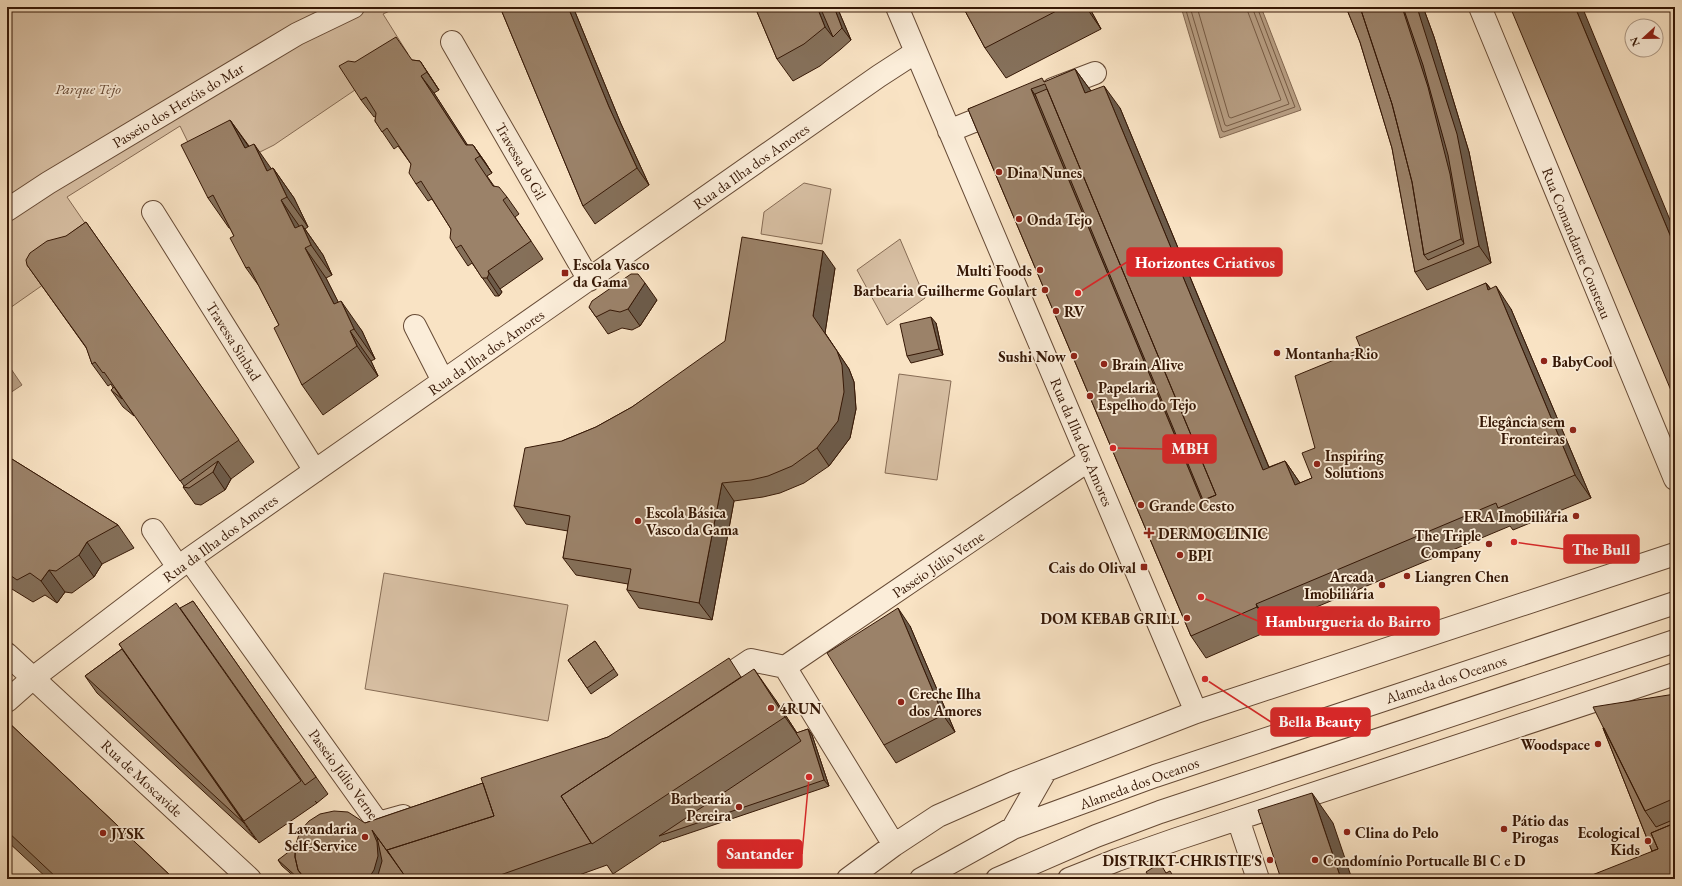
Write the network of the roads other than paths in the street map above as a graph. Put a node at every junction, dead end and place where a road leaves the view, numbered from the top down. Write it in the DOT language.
graph roads {
  1 [pos="353,7"];
  2 [pos="896,7"];
  3 [pos="1480,7"];
  4 [pos="452,42"];
  5 [pos="916,52"];
  6 [pos="1095,73"];
  7 [pos="949,131"];
  8 [pos="7,210"];
  9 [pos="153,212"];
  10 [pos="589,280"];
  11 [pos="415,326"];
  12 [pos="443,381"];
  13 [pos="1089,460"];
  14 [pos="315,471"];
  15 [pos="1675,479"];
  16 [pos="153,530"];
  17 [pos="1675,554"];
  18 [pos="183,563"];
  19 [pos="1675,603"];
  20 [pos="1675,641"];
  21 [pos="7,654"];
  22 [pos="785,667"];
  23 [pos="1675,674"];
  24 [pos="33,678"];
  25 [pos="693,698"];
  26 [pos="7,702"];
  27 [pos="1196,712"];
  28 [pos="1046,770"];
  29 [pos="423,810"];
  30 [pos="1238,819"];
  31 [pos="1013,828"];
  32 [pos="894,845"];
  33 [pos="1117,860"];
  34 [pos="1022,867"];
  35 [pos="250,879"];
  36 [pos="848,879"];
  37 [pos="921,879"];
  38 [pos="997,879"];
  39 [pos="1069,879"];
  40 [pos="1258,879"];
  1 -- 8 [label="street, Passeio dos Heróis do Mar"];
  2 -- 5 [label="street"];
  3 -- 15 [label="street, Rua Comandante Cousteau"];
  4 -- 10 [label="street, Travessa do Gil"];
  5 -- 7 [label="street, Rua da Ilha dos Amores"];
  5 -- 10 [label="street, Rua da Ilha dos Amores"];
  6 -- 7 [label="street"];
  7 -- 13 [label="street, Rua da Ilha dos Amores"];
  9 -- 14 [label="street, Travessa Sinbad"];
  10 -- 12 [label="street, Rua da Ilha dos Amores"];
  11 -- 12 [label="street"];
  12 -- 14 [label="street, Rua da Ilha dos Amores"];
  13 -- 22 [label="street, Passeio Júlio Verne"];
  13 -- 27 [label="street, Rua da Ilha dos Amores"];
  14 -- 18 [label="street, Rua da Ilha dos Amores"];
  16 -- 18 [label="street"];
  17 -- 27 [label="street"];
  18 -- 24 [label="street, Rua da Ilha dos Amores"];
  18 -- 29 [label="street, Passeio Júlio Verne"];
  19 -- 31 [label="street, Alameda dos Oceanos"];
  20 -- 34 [label="street"];
  21 -- 24 [label="street, Rua de Moscavide"];
  22 -- 25 [label="street"];
  22 -- 32 [label="street"];
  23 -- 30 [label="street"];
  24 -- 26 [label="street, Rua da Ilha dos Amores"];
  24 -- 35 [label="street, Rua de Moscavide"];
  27 -- 28 [label="street"];
  28 -- 31 [label="street"];
  28 -- 32 [label="street"];
  30 -- 33 [label="street"];
  30 -- 40 [label="street"];
  31 -- 37 [label="street, Alameda dos Oceanos"];
  32 -- 36 [label="street"];
  33 -- 34 [label="street"];
  33 -- 39 [label="street"];
  34 -- 38 [label="street"];
}
